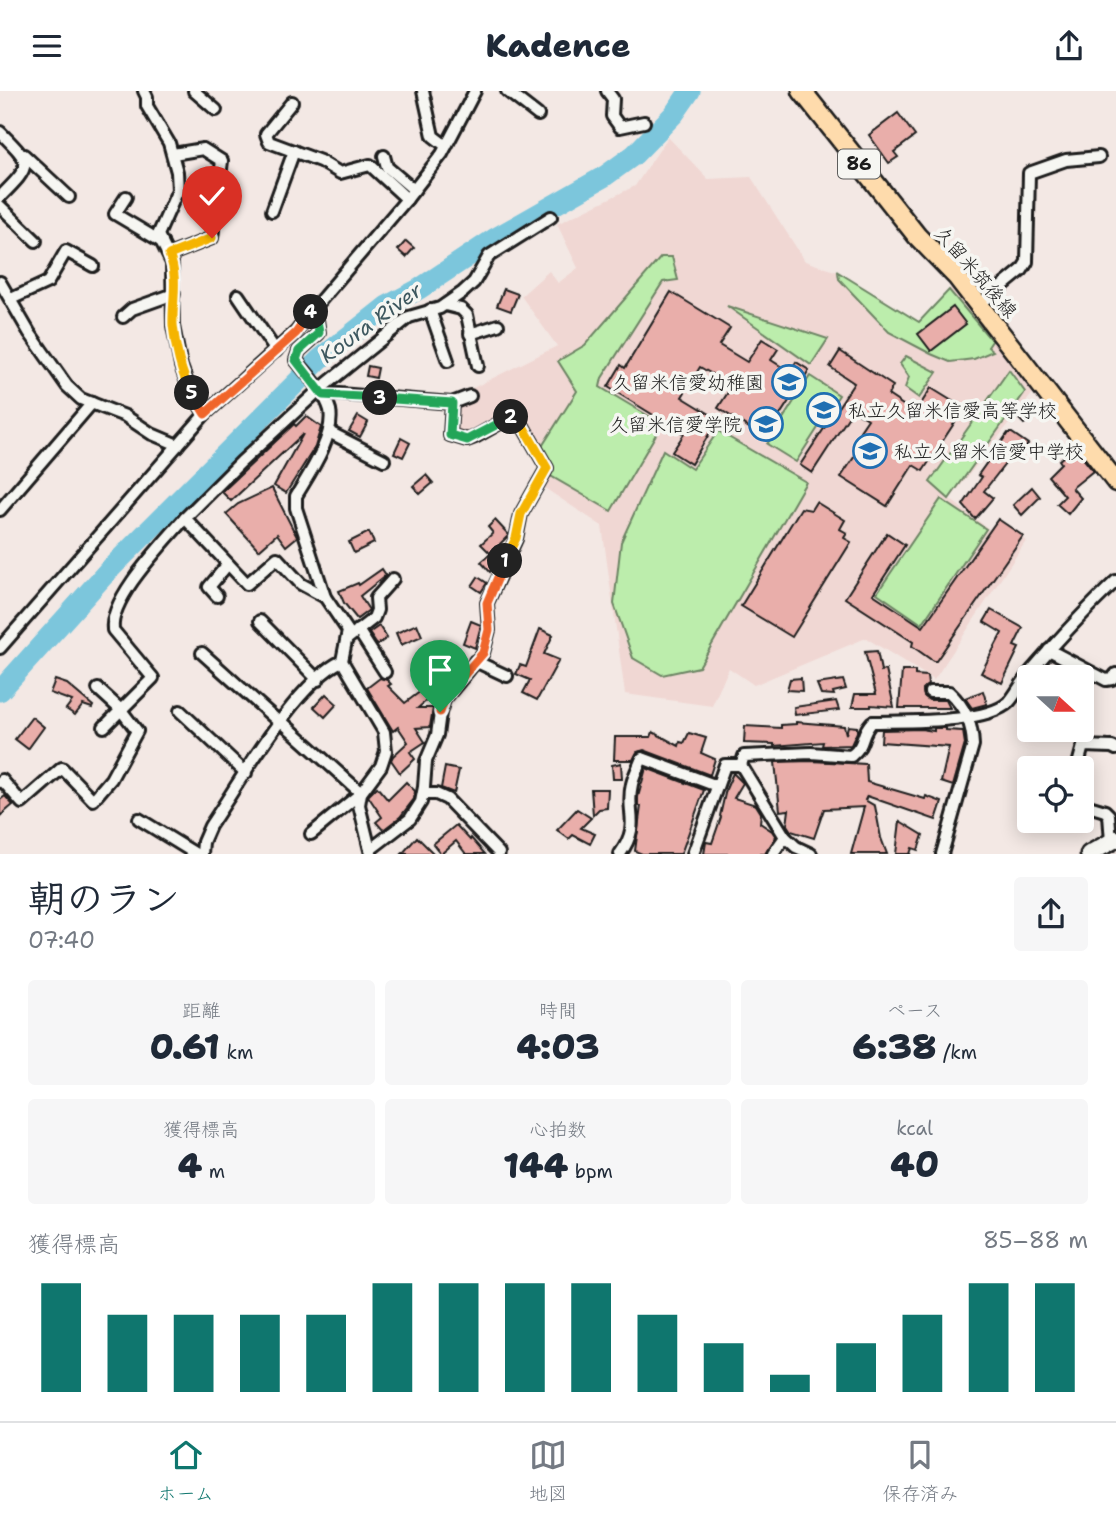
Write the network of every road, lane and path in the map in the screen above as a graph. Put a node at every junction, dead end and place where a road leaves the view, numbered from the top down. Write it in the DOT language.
graph roads {
  1 [pos="194,91"];
  2 [pos="423,91"];
  3 [pos="475,91"];
  4 [pos="507,91"];
  5 [pos="607,91"];
  6 [pos="802,91"];
  7 [pos="148,93"];
  8 [pos="292,101"];
  9 [pos="216,110"];
  10 [pos="538,115"];
  11 [pos="644,122"];
  12 [pos="0,132"];
  13 [pos="446,145"];
  14 [pos="294,151"];
  15 [pos="173,154"];
  16 [pos="24,155"];
  17 [pos="384,156"];
  18 [pos="1099,157"];
  19 [pos="410,194"];
  20 [pos="0,197"];
  21 [pos="69,197"];
  22 [pos="126,197"];
  23 [pos="0,206"];
  24 [pos="272,211"];
  25 [pos="551,217"];
  26 [pos="36,241"];
  27 [pos="162,243"];
  28 [pos="169,255"];
  29 [pos="93,267"];
  30 [pos="0,282"];
  31 [pos="174,294"];
  32 [pos="238,295"];
  33 [pos="11,299"];
  34 [pos="445,305"];
  35 [pos="979,305"];
  36 [pos="315,307"];
  37 [pos="430,310"];
  38 [pos="123,317"];
  39 [pos="498,325"];
  40 [pos="470,334"];
  41 [pos="276,351"];
  42 [pos="448,361"];
  43 [pos="478,366"];
  44 [pos="319,390"];
  45 [pos="470,396"];
  46 [pos="92,403"];
  47 [pos="452,403"];
  48 [pos="205,414"];
  49 [pos="329,432"];
  50 [pos="178,445"];
  51 [pos="384,460"];
  52 [pos="1116,482"];
  53 [pos="0,510"];
  54 [pos="185,518"];
  55 [pos="228,564"];
  56 [pos="393,579"];
  57 [pos="1115,583"];
  58 [pos="218,596"];
  59 [pos="325,597"];
  60 [pos="260,621"];
  61 [pos="358,630"];
  62 [pos="347,639"];
  63 [pos="0,648"];
  64 [pos="1049,650"];
  65 [pos="202,653"];
  66 [pos="342,661"];
  67 [pos="475,661"];
  68 [pos="385,672"];
  69 [pos="1116,674"];
  70 [pos="508,676"];
  71 [pos="318,680"];
  72 [pos="98,689"];
  73 [pos="930,692"];
  74 [pos="121,710"];
  75 [pos="180,711"];
  76 [pos="970,718"];
  77 [pos="280,722"];
  78 [pos="104,727"];
  79 [pos="1116,749"];
  80 [pos="1080,756"];
  81 [pos="741,765"];
  82 [pos="246,773"];
  83 [pos="0,782"];
  84 [pos="717,786"];
  85 [pos="361,793"];
  86 [pos="423,794"];
  87 [pos="1094,808"];
  88 [pos="139,819"];
  89 [pos="311,834"];
  90 [pos="785,837"];
  91 [pos="1114,840"];
  92 [pos="371,851"];
  93 [pos="499,853"];
  94 [pos="196,854"];
  95 [pos="202,854"];
  96 [pos="620,854"];
  97 [pos="693,854"];
  98 [pos="773,854"];
  99 [pos="811,854"];
  100 [pos="942,854"];
  101 [pos="1089,854"];
  1 -- 9 [label="street"];
  2 -- 13 [label="street"];
  3 -- 13 [label="street"];
  4 -- 10 [label="street"];
  5 -- 11 [label="street"];
  6 -- 35 [label="main road, 久留米筑後線 / 86"];
  7 -- 15 [label="street"];
  8 -- 14 [label="street"];
  12 -- 16 [label="street"];
  13 -- 19 [label="street"];
  14 -- 19 [label="street"];
  14 -- 24 [label="street"];
  15 -- 27 [label="street"];
  15 -- 28 [label="street"];
  16 -- 20 [label="street"];
  16 -- 21 [label="street"];
  17 -- 19 [label="street"];
  18 -- 35 [label="street"];
  19 -- 36 [label="street"];
  22 -- 27 [label="street"];
  23 -- 26 [label="street"];
  25 -- 34 [label="street"];
  27 -- 28 [label="street"];
  28 -- 31 [label="street"];
  29 -- 33 [label="street"];
  30 -- 33 [label="street"];
  31 -- 38 [label="street"];
  31 -- 48 [label="street"];
  32 -- 41 [label="street"];
  33 -- 46 [label="street"];
  34 -- 37 [label="street"];
  34 -- 40 [label="street"];
  35 -- 52 [label="main road, 久留米筑後線 / 86"];
  36 -- 41 [label="street"];
  36 -- 44 [label="street"];
  37 -- 42 [label="street"];
  37 -- 44 [label="street"];
  39 -- 40 [label="street"];
  40 -- 43 [label="street"];
  41 -- 48 [label="street"];
  44 -- 47 [label="street"];
  44 -- 49 [label="street"];
  44 -- 54 [label="street"];
  45 -- 47 [label="street"];
  46 -- 50 [label="street"];
  46 -- 53 [label="street"];
  47 -- 67 [label="street"];
  48 -- 50 [label="street"];
  49 -- 51 [label="street"];
  49 -- 59 [label="street"];
  50 -- 63 [label="street"];
  54 -- 55 [label="street"];
  54 -- 74 [label="street"];
  55 -- 58 [label="street"];
  55 -- 59 [label="street"];
  56 -- 61 [label="street"];
  57 -- 64 [label="street"];
  59 -- 62 [label="street"];
  60 -- 71 [label="street"];
  61 -- 62 [label="street"];
  61 -- 68 [label="street"];
  62 -- 66 [label="street"];
  64 -- 69 [label="street"];
  64 -- 76 [label="street"];
  65 -- 77 [label="street"];
  66 -- 71 [label="street"];
  66 -- 85 [label="street"];
  67 -- 70 [label="street"];
  67 -- 86 [label="street"];
  71 -- 77 [label="street"];
  72 -- 74 [label="street"];
  73 -- 76 [label="street"];
  74 -- 78 [label="street"];
  74 -- 83 [label="street"];
  75 -- 82 [label="street"];
  76 -- 81 [label="street"];
  76 -- 100 [label="street"];
  77 -- 82 [label="street"];
  77 -- 85 [label="street"];
  79 -- 80 [label="street"];
  81 -- 84 [label="street"];
  81 -- 90 [label="street"];
  82 -- 95 [label="street"];
  84 -- 96 [label="street"];
  84 -- 97 [label="street"];
  85 -- 89 [label="street"];
  85 -- 92 [label="street"];
  86 -- 92 [label="street"];
  86 -- 93 [label="street"];
  87 -- 91 [label="street"];
  88 -- 94 [label="street"];
  90 -- 98 [label="street"];
  90 -- 99 [label="street"];
  91 -- 101 [label="main road"];
}
